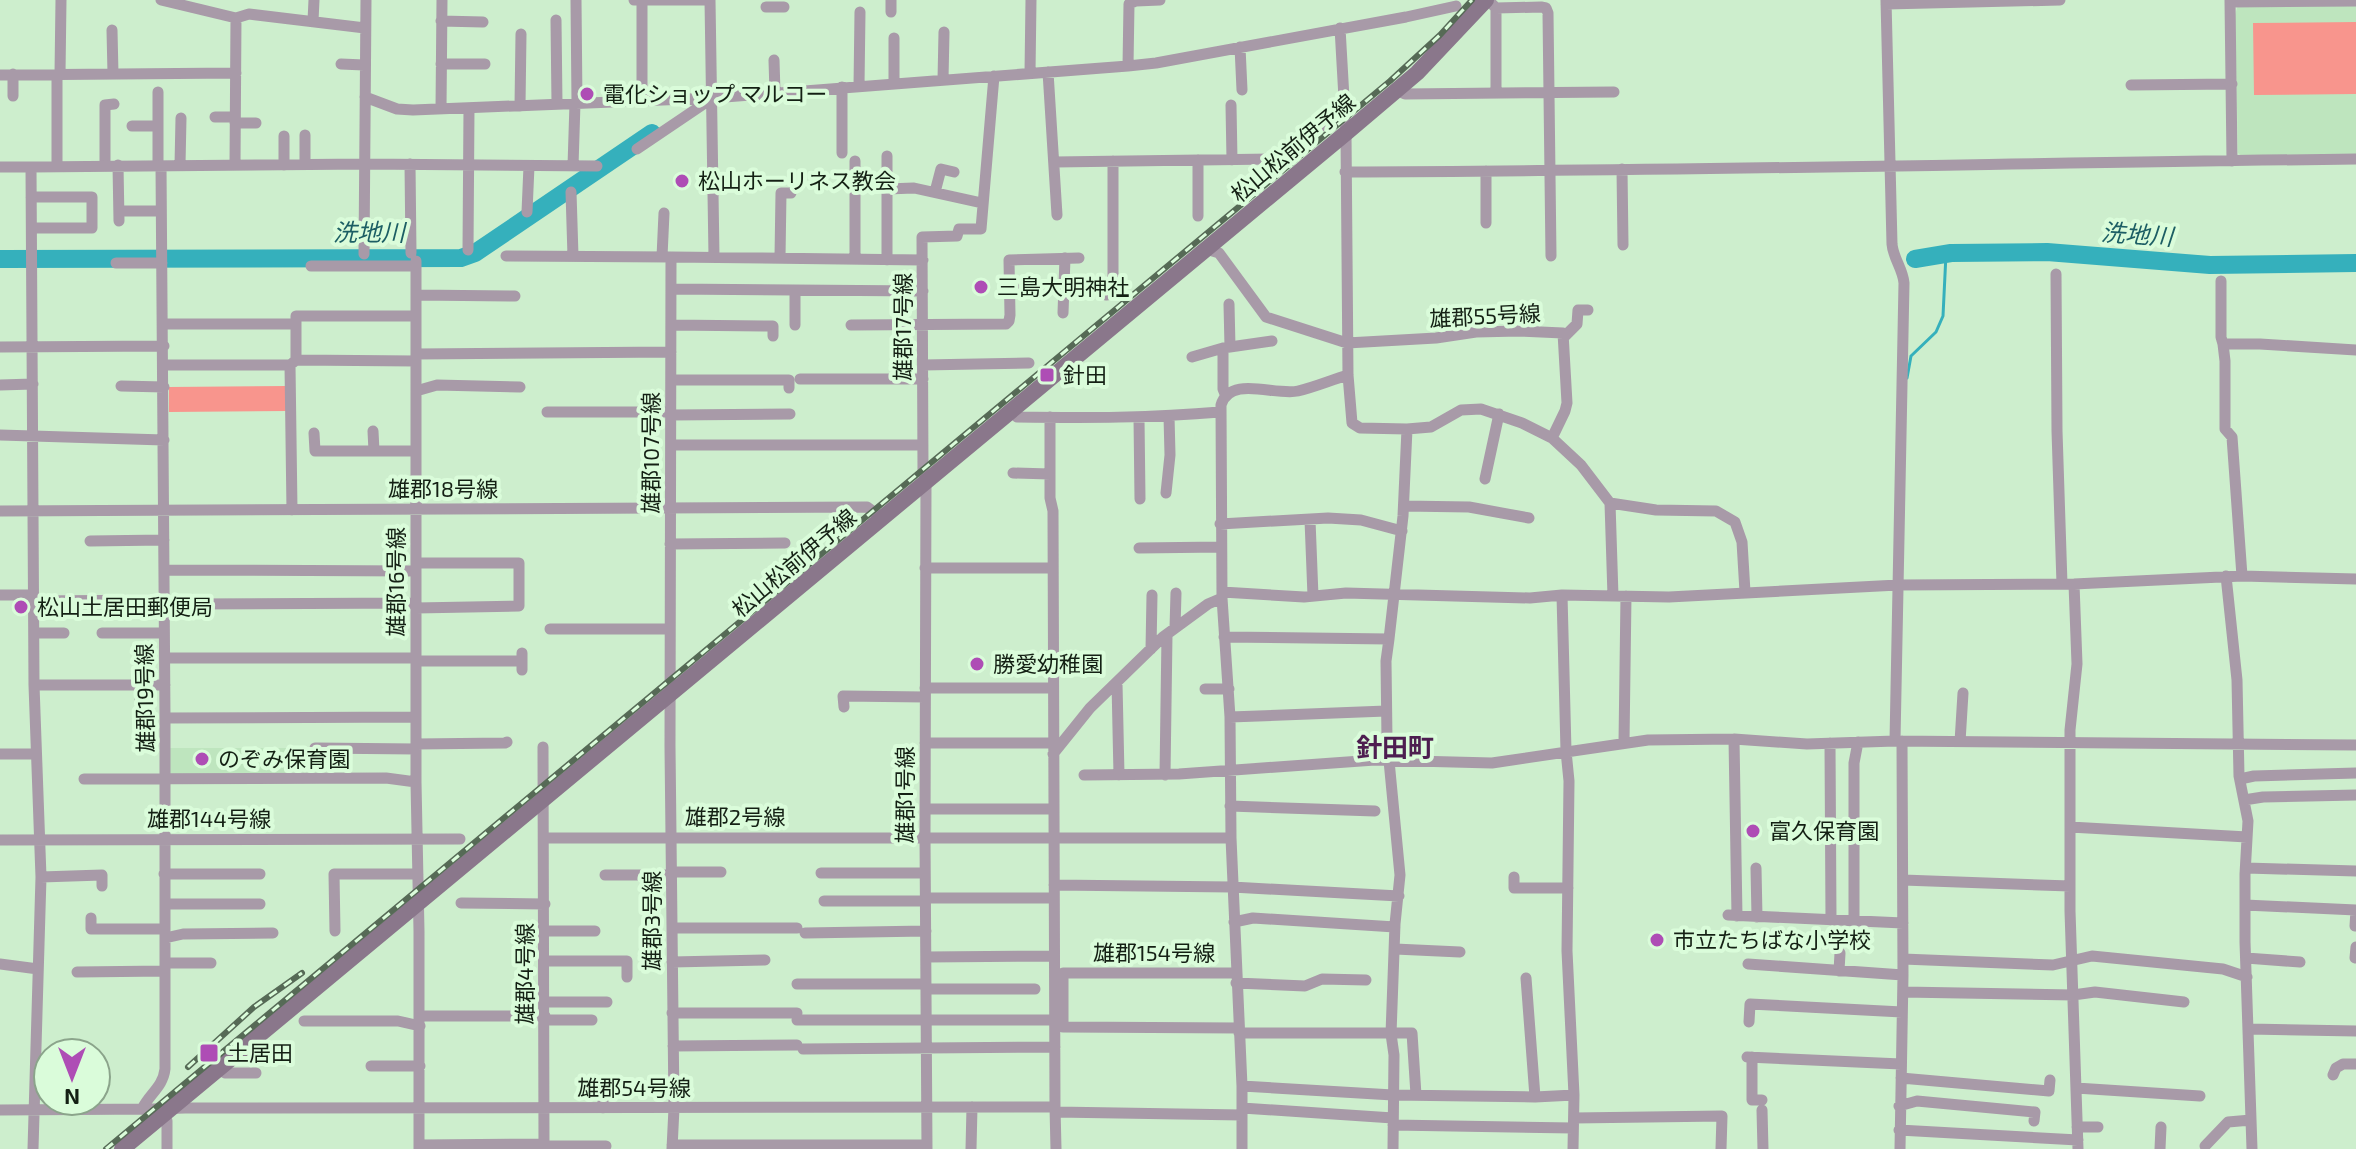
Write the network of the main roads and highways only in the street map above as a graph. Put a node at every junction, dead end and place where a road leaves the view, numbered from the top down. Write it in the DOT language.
graph roads {
  1 [pos="1490,3"];
  2 [pos="122,1149"];
  1 -- 2 [label="main road, 松山松前伊予線"];
}
